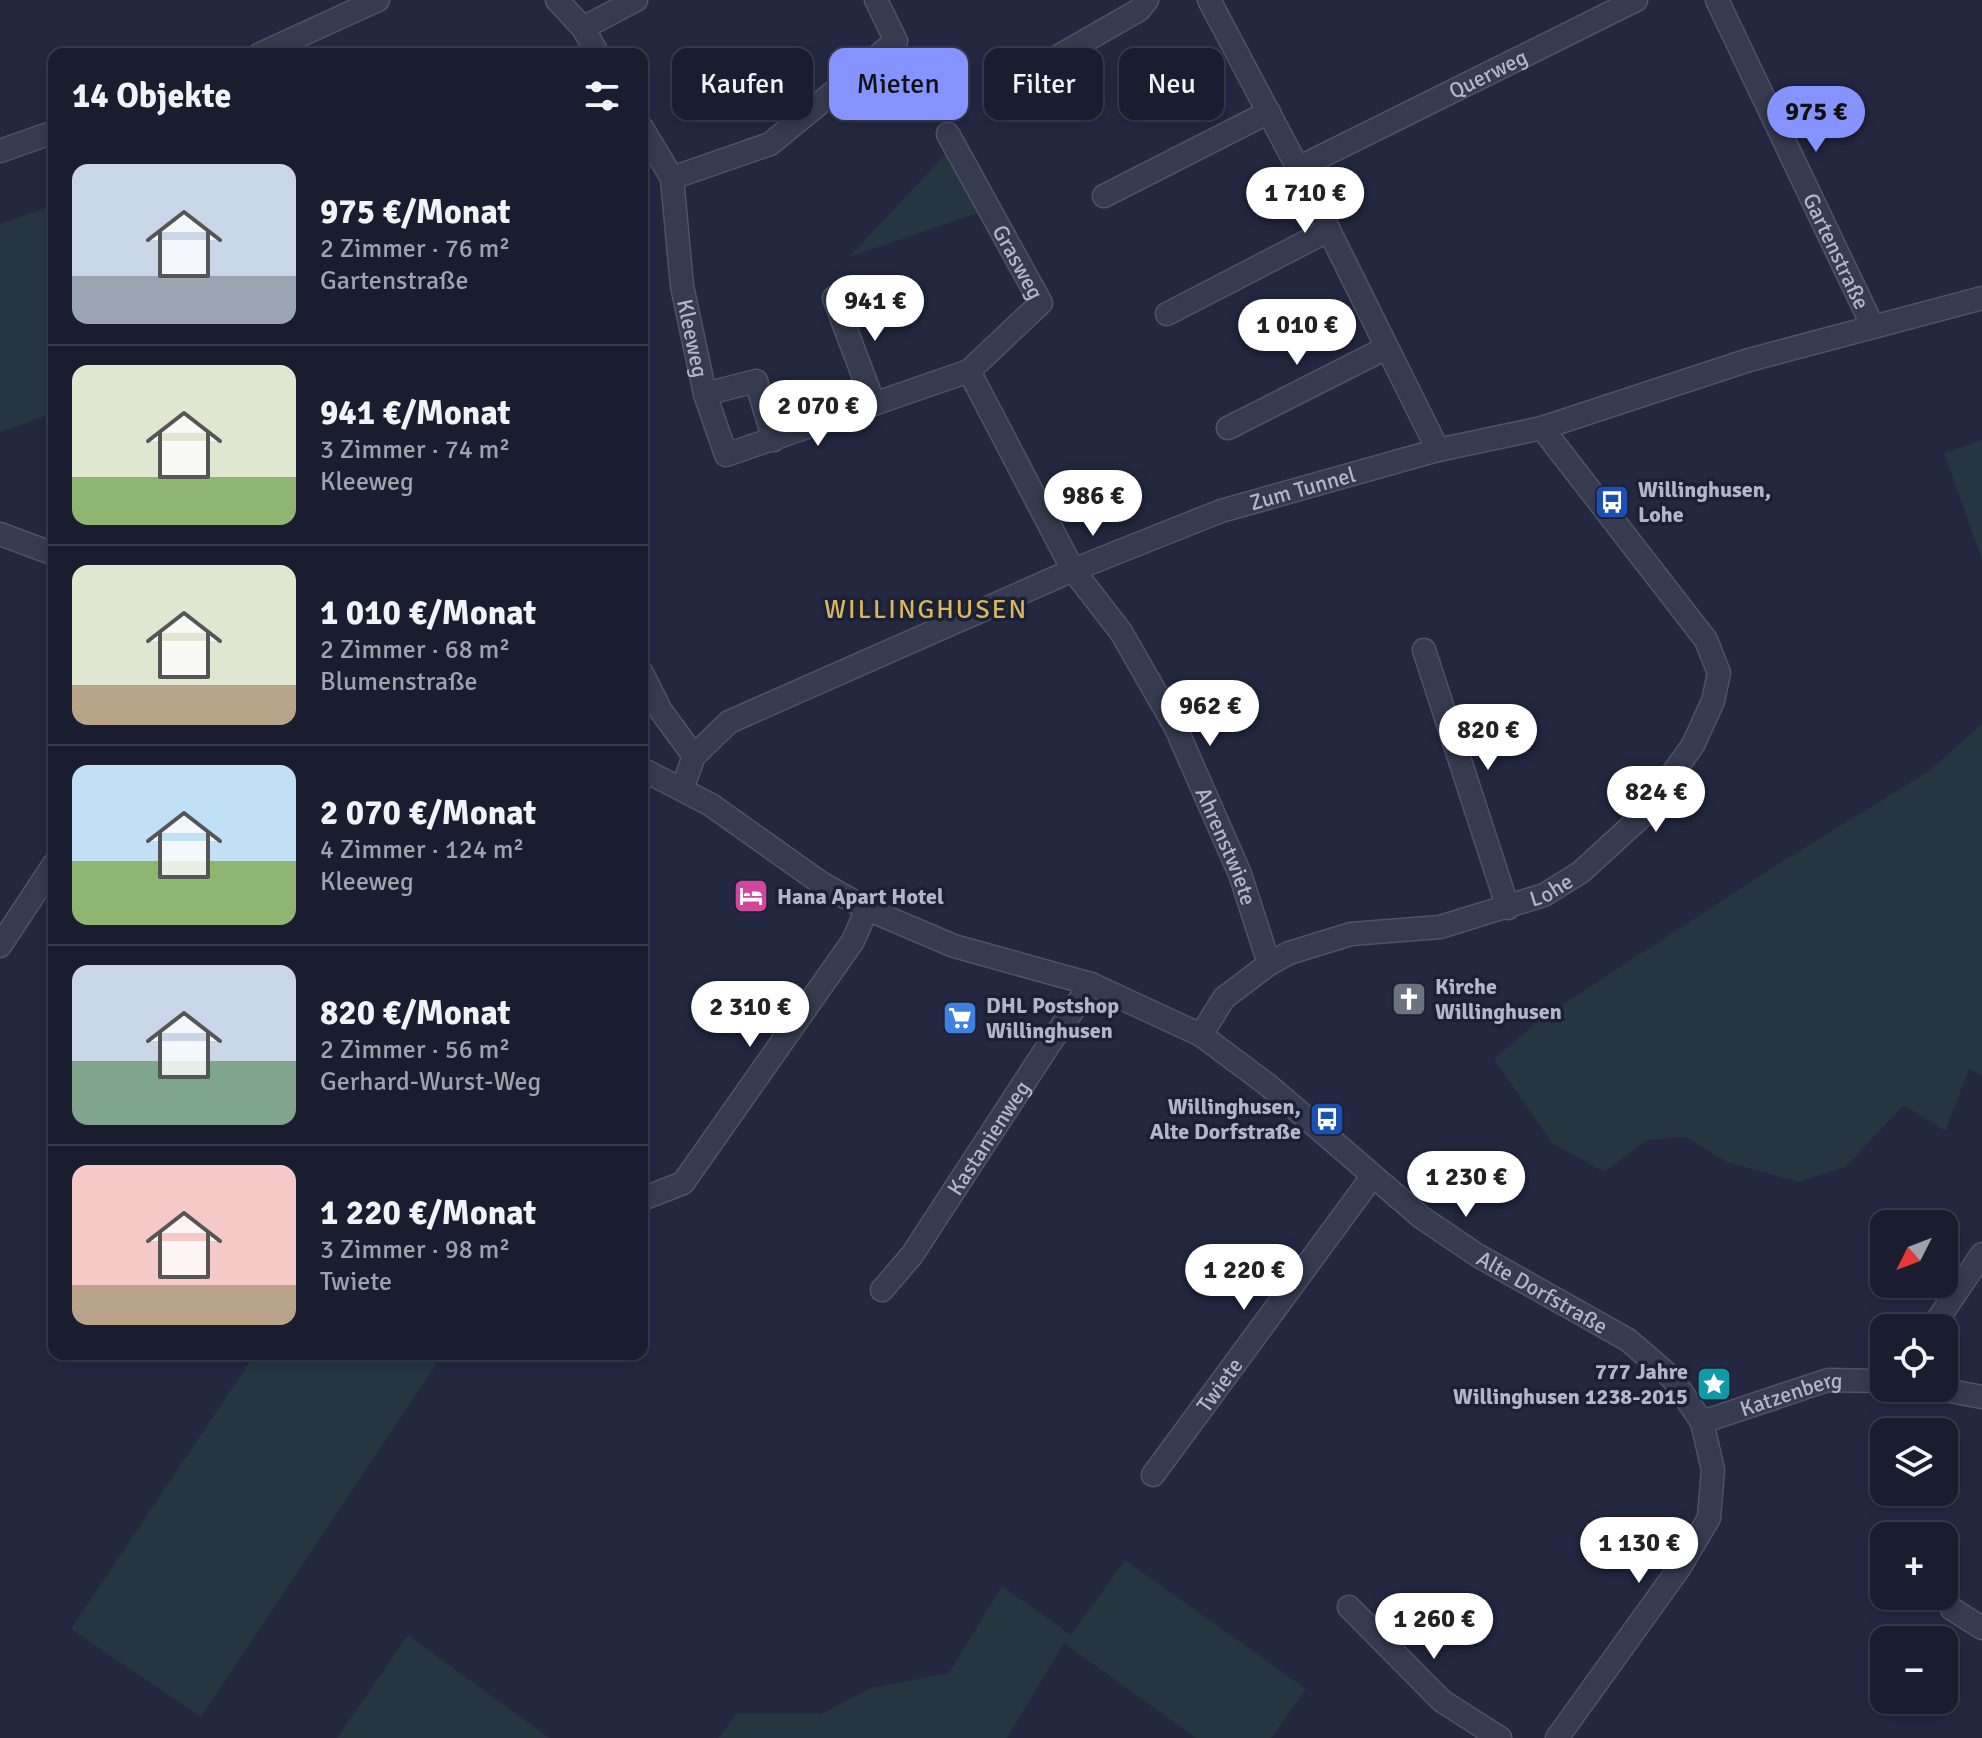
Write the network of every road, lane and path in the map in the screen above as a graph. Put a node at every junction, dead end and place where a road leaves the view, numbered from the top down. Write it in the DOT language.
graph roads {
  1 [pos="378,0"];
  2 [pos="557,0"];
  3 [pos="636,0"];
  4 [pos="876,0"];
  5 [pos="1147,0"];
  6 [pos="1209,0"];
  7 [pos="1636,0"];
  8 [pos="1717,0"];
  9 [pos="583,28"];
  10 [pos="273,48"];
  11 [pos="595,48"];
  12 [pos="1073,48"];
  13 [pos="1269,112"];
  14 [pos="48,134"];
  15 [pos="948,134"];
  16 [pos="648,138"];
  17 [pos="0,151"];
  18 [pos="1298,168"];
  19 [pos="672,178"];
  20 [pos="1104,196"];
  21 [pos="1329,230"];
  22 [pos="834,298"];
  23 [pos="1982,298"];
  24 [pos="1167,314"];
  25 [pos="1873,327"];
  26 [pos="1386,348"];
  27 [pos="969,371"];
  28 [pos="705,394"];
  29 [pos="874,404"];
  30 [pos="1228,428"];
  31 [pos="1542,428"];
  32 [pos="774,440"];
  33 [pos="1438,450"];
  34 [pos="0,534"];
  35 [pos="48,552"];
  36 [pos="1073,570"];
  37 [pos="1424,650"];
  38 [pos="648,685"];
  39 [pos="694,756"];
  40 [pos="648,772"];
  41 [pos="682,789"];
  42 [pos="48,873"];
  43 [pos="1508,908"];
  44 [pos="867,909"];
  45 [pos="0,946"];
  46 [pos="1269,964"];
  47 [pos="1091,984"];
  48 [pos="1201,1035"];
  49 [pos="1372,1177"];
  50 [pos="648,1197"];
  51 [pos="1982,1254"];
  52 [pos="882,1290"];
  53 [pos="1941,1314"];
  54 [pos="1870,1381"];
  55 [pos="1958,1392"];
  56 [pos="1982,1397"];
  57 [pos="1702,1422"];
  58 [pos="1153,1475"];
  59 [pos="1349,1607"];
  60 [pos="1954,1610"];
  61 [pos="1982,1628"];
  62 [pos="1500,1738"];
  63 [pos="1557,1738"];
  1 -- 10 [label="street"];
  2 -- 9 [label="street"];
  3 -- 9 [label="street"];
  4 -- 19 [label="street"];
  5 -- 12 [label="street"];
  6 -- 13 [label="street"];
  7 -- 18 [label="street, Querweg"];
  8 -- 25 [label="street, Gartenstraße"];
  9 -- 11 [label="street"];
  13 -- 18 [label="street"];
  13 -- 20 [label="street"];
  14 -- 17 [label="street"];
  15 -- 27 [label="street, Grasweg"];
  16 -- 19 [label="street"];
  18 -- 21 [label="street"];
  19 -- 28 [label="street, Kleeweg"];
  21 -- 24 [label="street"];
  21 -- 26 [label="street"];
  22 -- 29 [label="street"];
  23 -- 25 [label="street, Zum Tunnel"];
  25 -- 31 [label="street, Zum Tunnel"];
  26 -- 30 [label="street"];
  26 -- 33 [label="street"];
  27 -- 29 [label="street, Kleeweg"];
  27 -- 36 [label="street"];
  28 -- 32 [label="street, Kleeweg"];
  28 -- 32 [label="street, Kleeweg"];
  29 -- 32 [label="street, Kleeweg"];
  31 -- 33 [label="street, Zum Tunnel"];
  31 -- 43 [label="street, Lohe"];
  33 -- 36 [label="street, Zum Tunnel"];
  34 -- 35 [label="street"];
  36 -- 39 [label="street, Zum Tunnel"];
  36 -- 46 [label="street, Ahrenstwiete"];
  37 -- 43 [label="street"];
  38 -- 39 [label="street"];
  39 -- 41 [label="street, Zum Tunnel"];
  40 -- 41 [label="street, Alte Dorfstraße"];
  41 -- 44 [label="street, Alte Dorfstraße"];
  42 -- 45 [label="street"];
  43 -- 46 [label="street, Lohe"];
  44 -- 47 [label="street, Alte Dorfstraße"];
  44 -- 50 [label="street"];
  46 -- 48 [label="street, Lohe"];
  47 -- 48 [label="street, Alte Dorfstraße"];
  47 -- 52 [label="street, Kastanienweg"];
  48 -- 49 [label="street, Alte Dorfstraße"];
  49 -- 57 [label="street, Alte Dorfstraße"];
  49 -- 58 [label="street, Twiete"];
  51 -- 53 [label="street"];
  54 -- 57 [label="street, Katzenberg"];
  55 -- 56 [label="street"];
  57 -- 63 [label="street"];
  59 -- 62 [label="street"];
  60 -- 61 [label="street"];
}
